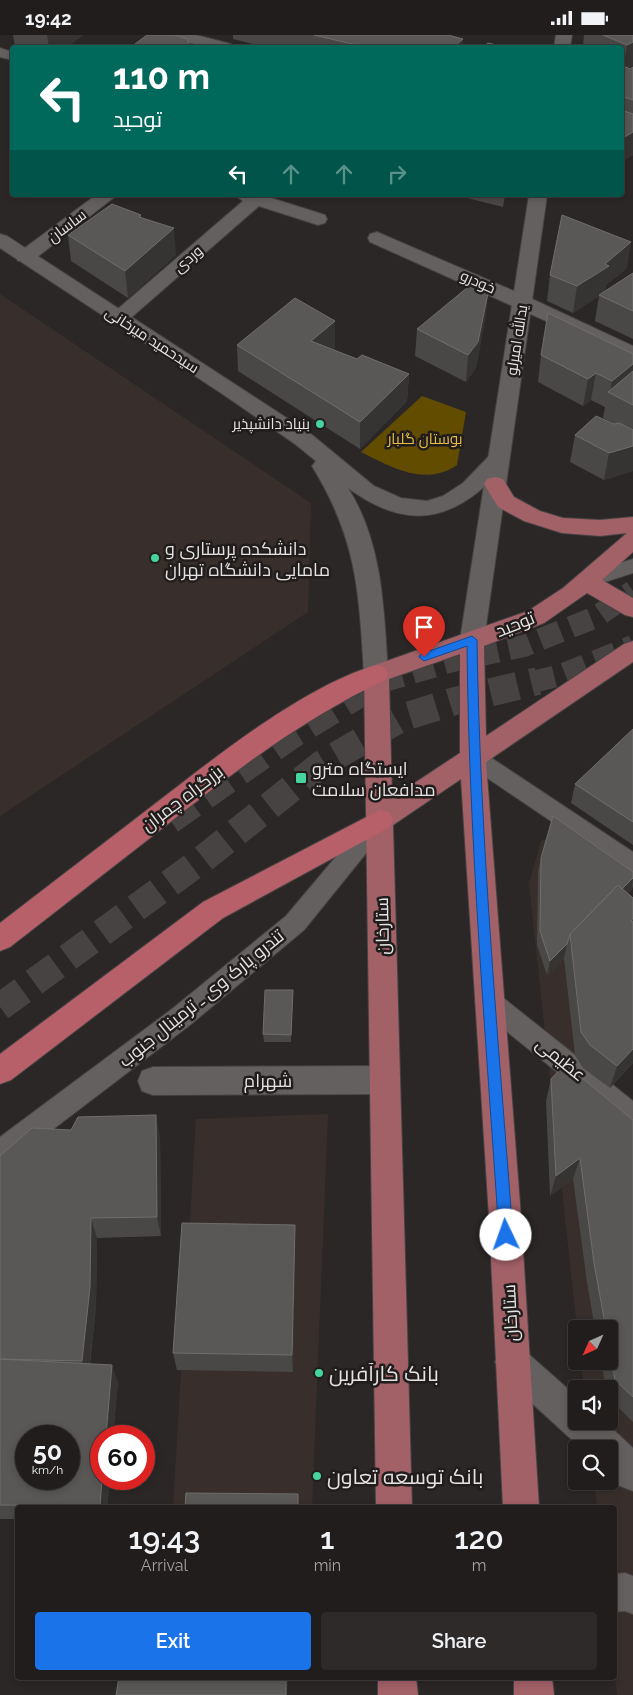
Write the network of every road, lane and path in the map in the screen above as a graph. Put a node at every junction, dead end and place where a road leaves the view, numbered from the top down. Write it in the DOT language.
graph roads {
  1 [pos="176,35"];
  2 [pos="217,45"];
  3 [pos="105,197"];
  4 [pos="250,197"];
  5 [pos="538,197"];
  6 [pos="318,219"];
  7 [pos="377,238"];
  8 [pos="0,240"];
  9 [pos="25,257"];
  10 [pos="523,302"];
  11 [pos="119,318"];
  12 [pos="633,354"];
  13 [pos="305,441"];
  14 [pos="498,461"];
  15 [pos="495,484"];
  16 [pos="633,525"];
  17 [pos="633,539"];
  18 [pos="633,566"];
  19 [pos="586,581"];
  20 [pos="633,609"];
  21 [pos="472,640"];
  22 [pos="633,650"];
  23 [pos="376,674"];
  24 [pos="473,757"];
  25 [pos="380,820"];
  26 [pos="633,863"];
  27 [pos="0,939"];
  28 [pos="488,1001"];
  29 [pos="0,1071"];
  30 [pos="383,1080"];
  31 [pos="154,1081"];
  32 [pos="633,1117"];
  33 [pos="0,1153"];
  34 [pos="512,1362"];
  35 [pos="568,1412"];
  36 [pos="588,1430"];
  37 [pos="598,1440"];
  38 [pos="618,1459"];
  39 [pos="633,1473"];
  40 [pos="394,1505"];
  41 [pos="521,1505"];
  42 [pos="617,1593"];
  43 [pos="633,1595"];
  44 [pos="397,1680"];
  45 [pos="532,1680"];
  46 [pos="398,1695"];
  47 [pos="534,1695"];
  1 -- 2 [label="street"];
  3 -- 9 [label="street, ساسان"];
  4 -- 6 [label="street, وردی"];
  4 -- 11 [label="street, وردی"];
  5 -- 10 [label="street, یدالله امیرلو"];
  7 -- 10 [label="street, خودرو"];
  8 -- 9 [label="street, سیدحمید میرخانی"];
  9 -- 11 [label="street, سیدحمید میرخانی"];
  10 -- 12 [label="street, خودرو"];
  10 -- 14 [label="street, یدالله امیرلو"];
  11 -- 13 [label="street, سیدحمید میرخانی"];
  13 -- 14 [label="street, سیدحمید میرخانی"];
  13 -- 23 [label="street"];
  14 -- 15 [label="street, یدالله امیرلو"];
  15 -- 16 [label="main road"];
  15 -- 21 [label="street, یدالله امیرلو"];
  17 -- 19 [label="main road, توحید"];
  18 -- 19 [label="lane"];
  19 -- 20 [label="main road"];
  19 -- 21 [label="main road, توحید"];
  21 -- 23 [label="main road, توحید"];
  21 -- 24 [label="main road, ستارخان"];
  22 -- 24 [label="main road"];
  23 -- 25 [label="main road, ستارخان"];
  23 -- 27 [label="highway, بزرگراه چمران"];
  24 -- 25 [label="main road"];
  24 -- 26 [label="lane"];
  24 -- 28 [label="main road, ستارخان"];
  25 -- 29 [label="highway"];
  25 -- 30 [label="main road, ستارخان"];
  25 -- 33 [label="lane, تندرو پارک وی ـ ترمینال جنوب"];
  28 -- 32 [label="lane, عظیمی"];
  28 -- 34 [label="main road, ستارخان"];
  30 -- 31 [label="street, شهرام"];
  30 -- 40 [label="main road, ستارخان"];
  34 -- 35 [label="street"];
  34 -- 41 [label="main road, ستارخان"];
  36 -- 37 [label="street"];
  38 -- 39 [label="street"];
  42 -- 43 [label="street"];
  44 -- 46 [label="main road"];
  45 -- 47 [label="main road"];
}
